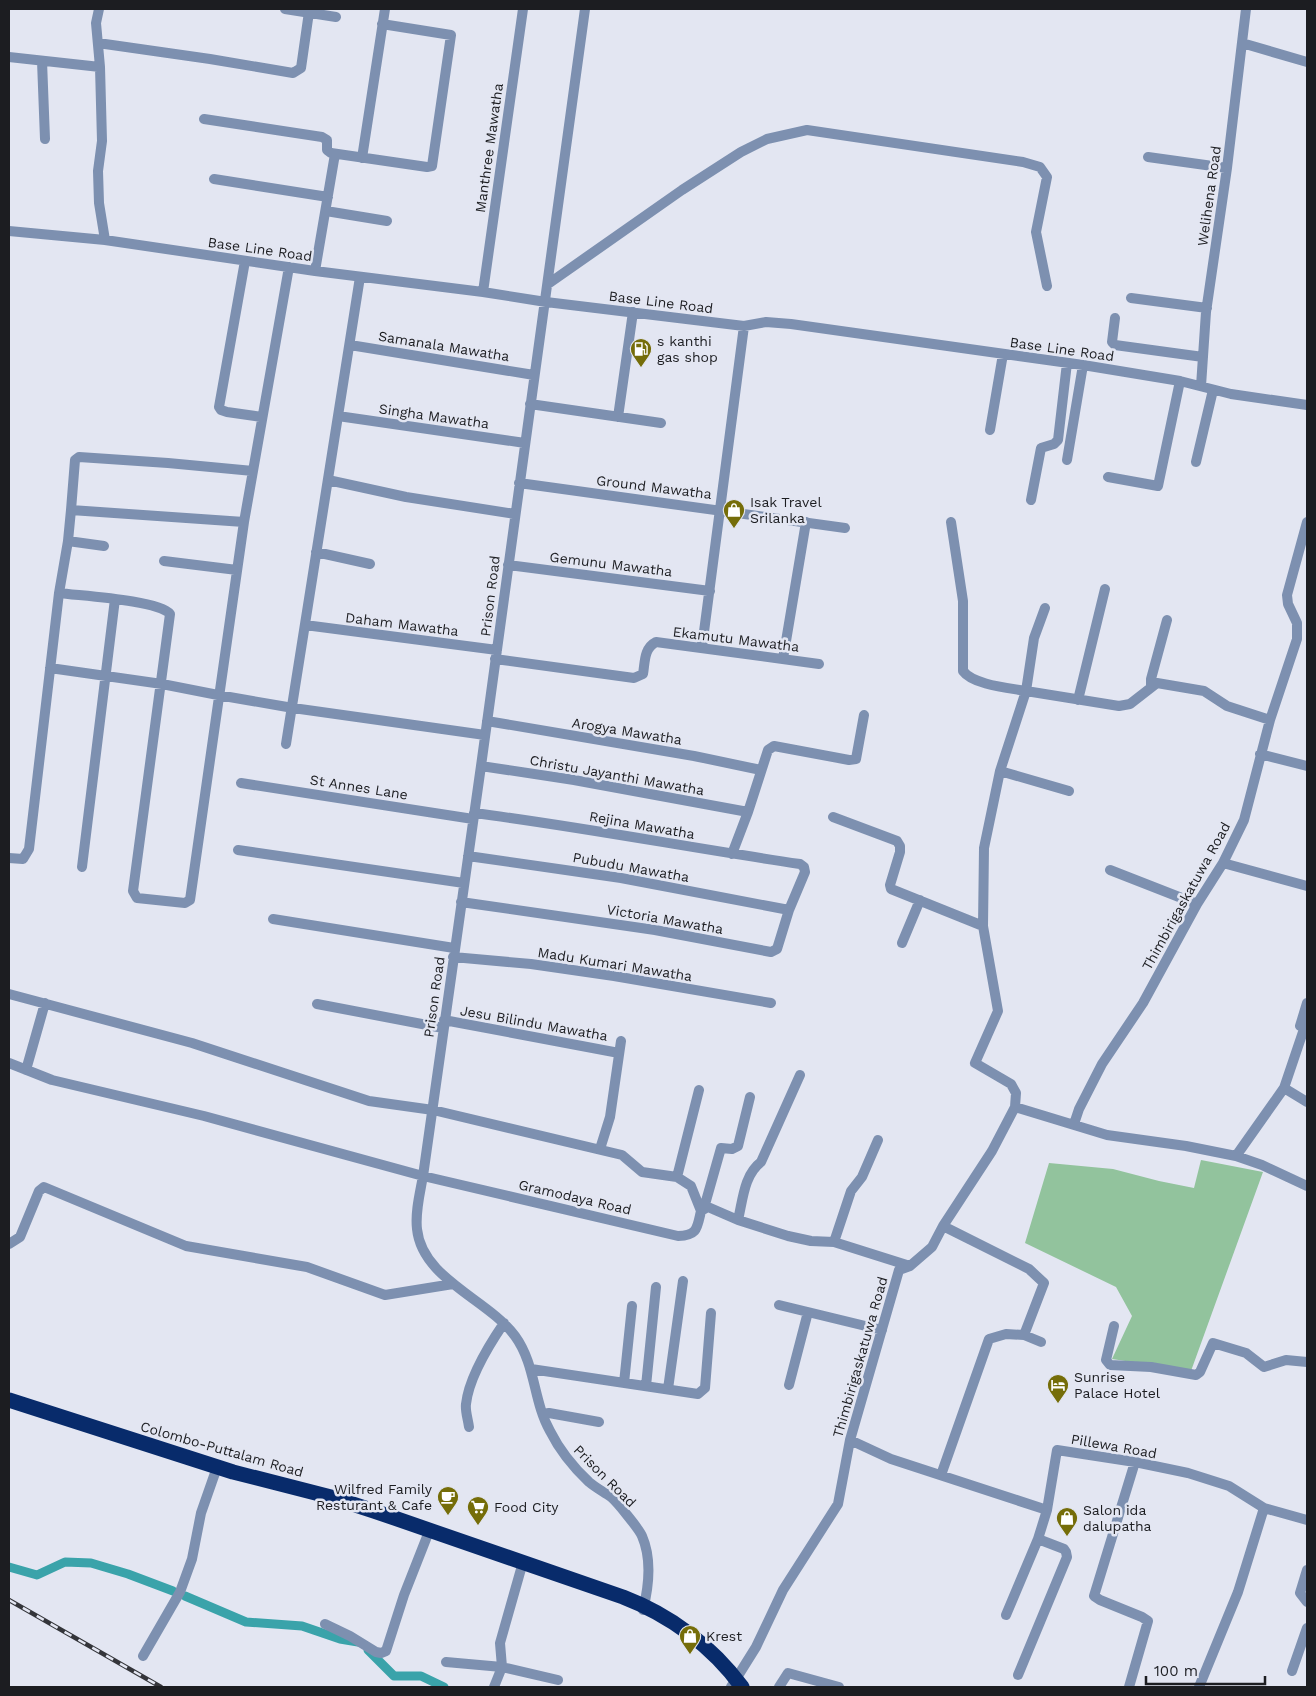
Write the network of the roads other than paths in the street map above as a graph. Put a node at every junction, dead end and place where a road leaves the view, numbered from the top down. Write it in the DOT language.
graph roads {
  1 [pos="99,9"];
  2 [pos="285,9"];
  3 [pos="385,9"];
  4 [pos="524,9"];
  5 [pos="585,9"];
  6 [pos="1246,9"];
  7 [pos="309,12"];
  8 [pos="336,17"];
  9 [pos="382,24"];
  10 [pos="98,43"];
  11 [pos="1242,43"];
  12 [pos="9,57"];
  13 [pos="42,61"];
  14 [pos="1307,62"];
  15 [pos="100,67"];
  16 [pos="204,119"];
  17 [pos="45,139"];
  18 [pos="335,154"];
  19 [pos="1148,157"];
  20 [pos="362,158"];
  21 [pos="1226,168"];
  22 [pos="214,179"];
  23 [pos="328,198"];
  24 [pos="326,211"];
  25 [pos="388,221"];
  26 [pos="9,231"];
  27 [pos="105,240"];
  28 [pos="245,261"];
  29 [pos="289,267"];
  30 [pos="316,271"];
  31 [pos="360,277"];
  32 [pos="548,284"];
  33 [pos="1047,286"];
  34 [pos="483,292"];
  35 [pos="1131,298"];
  36 [pos="546,302"];
  37 [pos="1207,308"];
  38 [pos="633,312"];
  39 [pos="1115,318"];
  40 [pos="744,326"];
  41 [pos="350,345"];
  42 [pos="1003,354"];
  43 [pos="1203,357"];
  44 [pos="1067,363"];
  45 [pos="1084,365"];
  46 [pos="534,375"];
  47 [pos="1180,381"];
  48 [pos="1201,386"];
  49 [pos="1213,390"];
  50 [pos="530,404"];
  51 [pos="1307,405"];
  52 [pos="338,416"];
  53 [pos="262,417"];
  54 [pos="618,417"];
  55 [pos="661,423"];
  56 [pos="990,430"];
  57 [pos="525,443"];
  58 [pos="1067,460"];
  59 [pos="1196,462"];
  60 [pos="253,471"];
  61 [pos="1108,477"];
  62 [pos="328,480"];
  63 [pos="519,484"];
  64 [pos="1031,500"];
  65 [pos="71,510"];
  66 [pos="719,510"];
  67 [pos="515,514"];
  68 [pos="244,522"];
  69 [pos="806,522"];
  70 [pos="951,522"];
  71 [pos="1307,522"];
  72 [pos="845,528"];
  73 [pos="68,541"];
  74 [pos="104,546"];
  75 [pos="316,552"];
  76 [pos="164,561"];
  77 [pos="370,564"];
  78 [pos="508,565"];
  79 [pos="237,570"];
  80 [pos="1105,589"];
  81 [pos="710,591"];
  82 [pos="59,593"];
  83 [pos="115,599"];
  84 [pos="1045,608"];
  85 [pos="1167,620"];
  86 [pos="1302,624"];
  87 [pos="305,625"];
  88 [pos="702,648"];
  89 [pos="496,654"];
  90 [pos="784,659"];
  91 [pos="820,664"];
  92 [pos="50,668"];
  93 [pos="107,676"];
  94 [pos="162,684"];
  95 [pos="1151,687"];
  96 [pos="1026,691"];
  97 [pos="218,695"];
  98 [pos="1078,700"];
  99 [pos="292,708"];
  100 [pos="864,715"];
  101 [pos="1270,720"];
  102 [pos="487,721"];
  103 [pos="485,735"];
  104 [pos="286,744"];
  105 [pos="1260,754"];
  106 [pos="481,766"];
  107 [pos="1307,766"];
  108 [pos="761,770"];
  109 [pos="1000,771"];
  110 [pos="241,782"];
  111 [pos="1069,792"];
  112 [pos="748,812"];
  113 [pos="474,816"];
  114 [pos="833,817"];
  115 [pos="238,850"];
  116 [pos="732,854"];
  117 [pos="468,856"];
  118 [pos="9,858"];
  119 [pos="1223,863"];
  120 [pos="82,867"];
  121 [pos="804,867"];
  122 [pos="1110,870"];
  123 [pos="464,883"];
  124 [pos="1307,886"];
  125 [pos="920,900"];
  126 [pos="461,902"];
  127 [pos="1197,904"];
  128 [pos="789,910"];
  129 [pos="273,919"];
  130 [pos="983,926"];
  131 [pos="902,943"];
  132 [pos="453,952"];
  133 [pos="9,994"];
  134 [pos="45,1003"];
  135 [pos="771,1003"];
  136 [pos="1307,1003"];
  137 [pos="317,1004"];
  138 [pos="1307,1020"];
  139 [pos="444,1024"];
  140 [pos="621,1040"];
  141 [pos="619,1052"];
  142 [pos="9,1063"];
  143 [pos="26,1070"];
  144 [pos="800,1075"];
  145 [pos="1284,1088"];
  146 [pos="699,1090"];
  147 [pos="750,1097"];
  148 [pos="1307,1102"];
  149 [pos="1015,1107"];
  150 [pos="432,1110"];
  151 [pos="1074,1124"];
  152 [pos="878,1140"];
  153 [pos="600,1149"];
  154 [pos="1236,1156"];
  155 [pos="422,1176"];
  156 [pos="677,1177"];
  157 [pos="1307,1186"];
  158 [pos="703,1209"];
  159 [pos="738,1220"];
  160 [pos="943,1226"];
  161 [pos="834,1242"];
  162 [pos="9,1244"];
  163 [pos="910,1266"];
  164 [pos="683,1281"];
  165 [pos="453,1284"];
  166 [pos="656,1287"];
  167 [pos="779,1305"];
  168 [pos="632,1306"];
  169 [pos="808,1312"];
  170 [pos="711,1313"];
  171 [pos="504,1323"];
  172 [pos="1114,1326"];
  173 [pos="882,1330"];
  174 [pos="1024,1335"];
  175 [pos="1041,1342"];
  176 [pos="1307,1362"];
  177 [pos="531,1368"];
  178 [pos="624,1382"];
  179 [pos="789,1385"];
  180 [pos="646,1386"];
  181 [pos="668,1390"];
  182 [pos="9,1400"];
  183 [pos="9,1408"];
  184 [pos="543,1414"];
  185 [pos="599,1422"];
  186 [pos="469,1427"];
  187 [pos="850,1440"];
  188 [pos="1135,1462"];
  189 [pos="215,1473"];
  190 [pos="941,1475"];
  191 [pos="1264,1508"];
  192 [pos="1047,1510"];
  193 [pos="1307,1520"];
  194 [pos="428,1534"];
  195 [pos="1038,1539"];
  196 [pos="521,1568"];
  197 [pos="1307,1570"];
  198 [pos="1307,1602"];
  199 [pos="643,1610"];
  200 [pos="1006,1616"];
  201 [pos="325,1624"];
  202 [pos="1307,1628"];
  203 [pos="144,1656"];
  204 [pos="446,1662"];
  205 [pos="502,1667"];
  206 [pos="1292,1671"];
  207 [pos="1018,1675"];
  208 [pos="558,1680"];
  209 [pos="735,1685"];
  210 [pos="494,1687"];
  211 [pos="779,1687"];
  212 [pos="839,1687"];
  213 [pos="1129,1687"];
  214 [pos="1199,1687"];
  1 -- 10 [label="street"];
  2 -- 7 [label="street"];
  3 -- 9 [label="street"];
  4 -- 34 [label="street, Manthree Mawatha"];
  5 -- 32 [label="street, Prison Road"];
  6 -- 11 [label="street, Welihena Road"];
  7 -- 8 [label="street"];
  7 -- 10 [label="street"];
  9 -- 20 [label="street"];
  9 -- 20 [label="street"];
  10 -- 15 [label="street"];
  11 -- 14 [label="street"];
  11 -- 21 [label="street, Welihena Road"];
  12 -- 13 [label="street"];
  13 -- 15 [label="street"];
  13 -- 17 [label="street"];
  15 -- 27 [label="street"];
  16 -- 18 [label="street"];
  18 -- 20 [label="street"];
  18 -- 23 [label="street"];
  19 -- 21 [label="street"];
  21 -- 37 [label="street, Welihena Road"];
  22 -- 23 [label="street"];
  23 -- 24 [label="street"];
  24 -- 25 [label="street"];
  24 -- 30 [label="street"];
  26 -- 27 [label="street, Base Line Road"];
  27 -- 28 [label="street, Base Line Road"];
  28 -- 29 [label="street, Base Line Road"];
  28 -- 53 [label="street"];
  29 -- 30 [label="street, Base Line Road"];
  29 -- 53 [label="street"];
  30 -- 31 [label="street, Base Line Road"];
  31 -- 34 [label="street, Base Line Road"];
  31 -- 41 [label="street"];
  32 -- 33 [label="street"];
  32 -- 36 [label="street, Prison Road"];
  34 -- 36 [label="street, Base Line Road"];
  35 -- 37 [label="street"];
  36 -- 38 [label="street, Base Line Road"];
  36 -- 46 [label="street, Prison Road"];
  37 -- 43 [label="street, Welihena Road"];
  38 -- 40 [label="street, Base Line Road"];
  38 -- 54 [label="street"];
  39 -- 43 [label="street"];
  40 -- 42 [label="street, Base Line Road"];
  40 -- 66 [label="street"];
  41 -- 46 [label="street, Samanala Mawatha"];
  41 -- 52 [label="street"];
  42 -- 44 [label="street, Base Line Road"];
  42 -- 56 [label="street"];
  43 -- 48 [label="street, Welihena Road"];
  44 -- 45 [label="street, Base Line Road"];
  44 -- 64 [label="street"];
  45 -- 47 [label="street, Base Line Road"];
  45 -- 58 [label="street"];
  46 -- 50 [label="street, Prison Road"];
  47 -- 48 [label="street, Base Line Road"];
  47 -- 61 [label="street"];
  48 -- 49 [label="street, Base Line Road"];
  49 -- 51 [label="street, Base Line Road"];
  49 -- 59 [label="street"];
  50 -- 54 [label="street"];
  50 -- 57 [label="street, Prison Road"];
  52 -- 57 [label="street, Singha Mawatha"];
  52 -- 62 [label="street"];
  53 -- 60 [label="street"];
  54 -- 55 [label="street"];
  57 -- 63 [label="street, Prison Road"];
  60 -- 65 [label="street"];
  60 -- 68 [label="street"];
  62 -- 67 [label="street"];
  62 -- 75 [label="street"];
  63 -- 66 [label="street, Ground Mawatha"];
  63 -- 67 [label="street, Prison Road"];
  65 -- 68 [label="street"];
  65 -- 73 [label="street"];
  66 -- 69 [label="street, Ground Mawatha"];
  66 -- 81 [label="street"];
  67 -- 78 [label="street, Prison Road"];
  68 -- 79 [label="street"];
  69 -- 72 [label="street, Ground Mawatha"];
  69 -- 90 [label="street"];
  70 -- 96 [label="street"];
  71 -- 86 [label="street, Thimbirigaskatuwa Road"];
  73 -- 74 [label="street"];
  73 -- 82 [label="street"];
  75 -- 77 [label="street"];
  75 -- 87 [label="street"];
  76 -- 79 [label="street"];
  78 -- 81 [label="street, Gemunu Mawatha"];
  78 -- 89 [label="street, Prison Road"];
  79 -- 97 [label="street"];
  80 -- 98 [label="street"];
  81 -- 88 [label="street"];
  82 -- 83 [label="street"];
  82 -- 92 [label="street"];
  83 -- 93 [label="street"];
  83 -- 94 [label="street"];
  84 -- 96 [label="street"];
  85 -- 95 [label="street"];
  86 -- 101 [label="street, Thimbirigaskatuwa Road"];
  87 -- 89 [label="street, Daham Mawatha"];
  87 -- 99 [label="street"];
  88 -- 89 [label="street, Ekamutu Mawatha"];
  88 -- 90 [label="street, Ekamutu Mawatha"];
  89 -- 102 [label="street, Prison Road"];
  90 -- 91 [label="street, Ekamutu Mawatha"];
  92 -- 93 [label="street"];
  92 -- 118 [label="street"];
  93 -- 94 [label="street"];
  93 -- 120 [label="street"];
  94 -- 97 [label="street"];
  94 -- 97 [label="street"];
  95 -- 98 [label="street"];
  95 -- 101 [label="street"];
  96 -- 98 [label="street"];
  96 -- 109 [label="street"];
  97 -- 99 [label="street"];
  99 -- 103 [label="street"];
  99 -- 104 [label="street"];
  100 -- 108 [label="street"];
  101 -- 105 [label="street, Thimbirigaskatuwa Road"];
  102 -- 103 [label="street, Prison Road"];
  102 -- 108 [label="street, Arogya Mawatha"];
  103 -- 106 [label="street, Prison Road"];
  105 -- 107 [label="street"];
  105 -- 119 [label="street, Thimbirigaskatuwa Road"];
  106 -- 112 [label="street, Christu Jayanthi Mawatha"];
  106 -- 113 [label="street, Prison Road"];
  108 -- 112 [label="street"];
  109 -- 111 [label="street"];
  109 -- 130 [label="street"];
  110 -- 113 [label="street, St Annes Lane"];
  112 -- 116 [label="street"];
  113 -- 116 [label="street, Rejina Mawatha"];
  113 -- 117 [label="street, Prison Road"];
  114 -- 125 [label="street"];
  115 -- 123 [label="street"];
  116 -- 121 [label="street, Rejina Mawatha"];
  117 -- 123 [label="street, Prison Road"];
  117 -- 128 [label="street, Pubudu Mawatha"];
  119 -- 124 [label="street"];
  119 -- 127 [label="street, Thimbirigaskatuwa Road"];
  121 -- 128 [label="street, Victoria Mawatha"];
  122 -- 127 [label="street"];
  123 -- 126 [label="street, Prison Road"];
  125 -- 130 [label="street"];
  125 -- 131 [label="street"];
  126 -- 128 [label="street, Victoria Mawatha"];
  126 -- 132 [label="street, Prison Road"];
  127 -- 151 [label="street, Thimbirigaskatuwa Road"];
  129 -- 132 [label="street, Madu Kumari Mawatha"];
  130 -- 149 [label="street"];
  132 -- 135 [label="street, Madu Kumari Mawatha"];
  132 -- 139 [label="street, Prison Road"];
  133 -- 134 [label="street"];
  134 -- 143 [label="street"];
  134 -- 150 [label="street"];
  136 -- 138 [label="street"];
  137 -- 139 [label="street, Jesu Bilindu Mawatha"];
  138 -- 145 [label="street"];
  139 -- 141 [label="street, Jesu Bilindu Mawatha"];
  139 -- 150 [label="street, Prison Road"];
  140 -- 141 [label="street"];
  141 -- 153 [label="street"];
  142 -- 143 [label="street, Gramodaya Road"];
  143 -- 155 [label="street, Gramodaya Road"];
  144 -- 159 [label="street"];
  145 -- 148 [label="street"];
  145 -- 154 [label="street"];
  146 -- 156 [label="street"];
  147 -- 158 [label="street, Gramodaya Road"];
  149 -- 151 [label="street"];
  149 -- 160 [label="street, Thimbirigaskatuwa Road"];
  150 -- 153 [label="street"];
  150 -- 155 [label="street, Prison Road"];
  151 -- 154 [label="street"];
  152 -- 161 [label="street"];
  153 -- 156 [label="street"];
  154 -- 157 [label="street"];
  155 -- 158 [label="street, Gramodaya Road"];
  155 -- 165 [label="street, Prison Road"];
  156 -- 158 [label="street"];
  158 -- 159 [label="street"];
  159 -- 161 [label="street"];
  160 -- 163 [label="street, Thimbirigaskatuwa Road"];
  160 -- 174 [label="street"];
  161 -- 163 [label="street"];
  162 -- 165 [label="street"];
  163 -- 173 [label="street, Thimbirigaskatuwa Road"];
  164 -- 181 [label="street"];
  165 -- 171 [label="street, Prison Road"];
  166 -- 180 [label="street"];
  167 -- 169 [label="street"];
  168 -- 178 [label="street"];
  169 -- 173 [label="street"];
  169 -- 179 [label="street"];
  170 -- 181 [label="street"];
  171 -- 177 [label="street, Prison Road"];
  171 -- 186 [label="street"];
  172 -- 176 [label="street"];
  173 -- 187 [label="street, Thimbirigaskatuwa Road"];
  174 -- 175 [label="street"];
  174 -- 190 [label="street"];
  177 -- 178 [label="street"];
  177 -- 184 [label="street, Prison Road"];
  178 -- 180 [label="street"];
  180 -- 181 [label="street"];
  182 -- 199 [label="highway, Colombo-Puttalam Road"];
  183 -- 189 [label="highway, Colombo-Puttalam Road"];
  184 -- 185 [label="street"];
  184 -- 199 [label="street, Prison Road"];
  187 -- 190 [label="street"];
  187 -- 209 [label="street, Thimbirigaskatuwa Road"];
  188 -- 191 [label="street, Pillewa Road"];
  188 -- 192 [label="street, Pillewa Road"];
  188 -- 213 [label="street"];
  189 -- 194 [label="highway, Colombo-Puttalam Road"];
  189 -- 203 [label="street"];
  190 -- 192 [label="street"];
  191 -- 193 [label="street, Pillewa Road"];
  191 -- 214 [label="street"];
  192 -- 195 [label="street"];
  194 -- 196 [label="highway, Colombo-Puttalam Road"];
  194 -- 201 [label="street"];
  195 -- 200 [label="street"];
  195 -- 207 [label="street"];
  196 -- 199 [label="highway, Colombo-Puttalam Road"];
  196 -- 205 [label="street"];
  197 -- 198 [label="street"];
  199 -- 209 [label="highway, Colombo-Puttalam Road"];
  202 -- 206 [label="street"];
  204 -- 205 [label="street"];
  205 -- 208 [label="street"];
  205 -- 210 [label="street"];
  211 -- 212 [label="street"];
}
